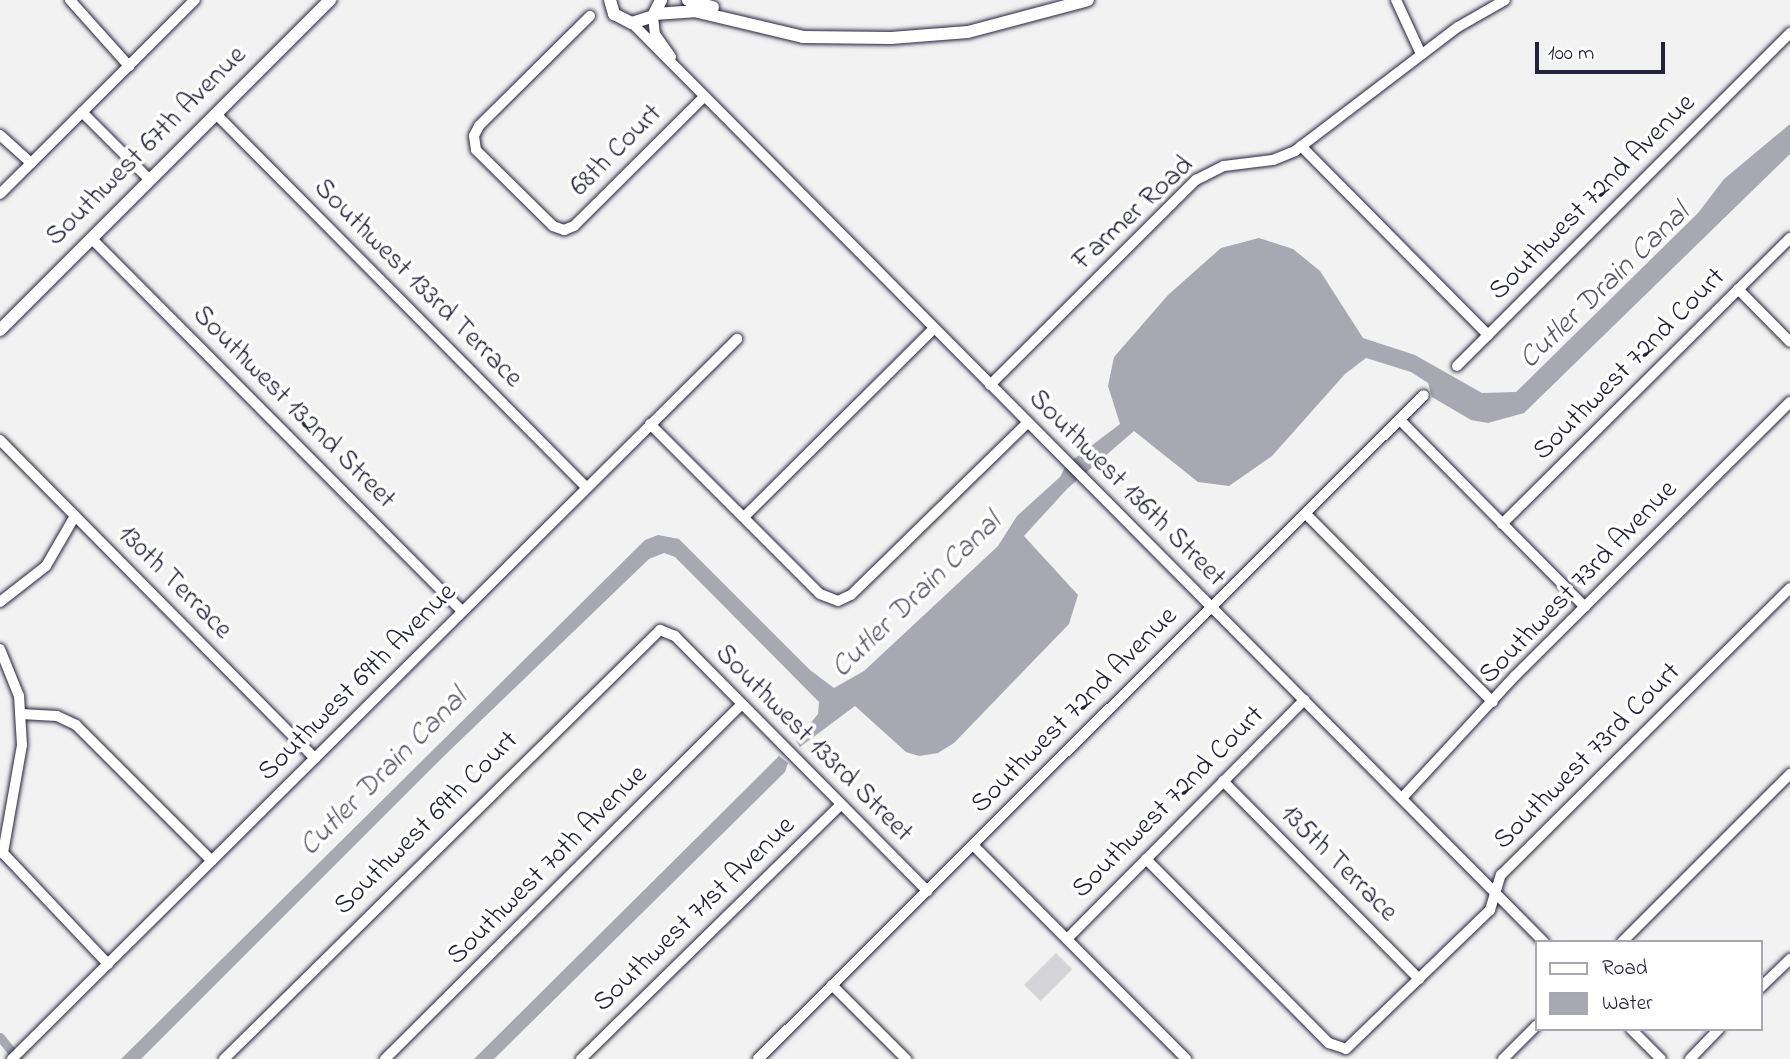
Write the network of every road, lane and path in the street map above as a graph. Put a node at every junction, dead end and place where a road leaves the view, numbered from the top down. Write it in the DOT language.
graph roads {
  1 [pos="70,0"];
  2 [pos="194,0"];
  3 [pos="330,0"];
  4 [pos="610,0"];
  5 [pos="662,0"];
  6 [pos="688,0"];
  7 [pos="1088,0"];
  8 [pos="1396,0"];
  9 [pos="1505,0"];
  10 [pos="654,15"];
  11 [pos="590,16"];
  12 [pos="632,23"];
  13 [pos="1790,33"];
  14 [pos="814,34"];
  15 [pos="1421,54"];
  16 [pos="129,66"];
  17 [pos="676,67"];
  18 [pos="704,97"];
  19 [pos="82,112"];
  20 [pos="216,114"];
  21 [pos="0,135"];
  22 [pos="1301,146"];
  23 [pos="31,163"];
  24 [pos="149,179"];
  25 [pos="0,194"];
  26 [pos="91,238"];
  27 [pos="1790,238"];
  28 [pos="1738,289"];
  29 [pos="0,329"];
  30 [pos="933,329"];
  31 [pos="1488,335"];
  32 [pos="737,339"];
  33 [pos="1790,342"];
  34 [pos="1457,366"];
  35 [pos="990,384"];
  36 [pos="1424,396"];
  37 [pos="1790,402"];
  38 [pos="1400,420"];
  39 [pos="1027,422"];
  40 [pos="650,424"];
  41 [pos="0,440"];
  42 [pos="586,487"];
  43 [pos="1306,514"];
  44 [pos="75,516"];
  45 [pos="744,517"];
  46 [pos="1502,524"];
  47 [pos="1790,588"];
  48 [pos="0,602"];
  49 [pos="1211,607"];
  50 [pos="1585,607"];
  51 [pos="462,611"];
  52 [pos="666,631"];
  53 [pos="0,649"];
  54 [pos="1304,700"];
  55 [pos="1493,702"];
  56 [pos="742,704"];
  57 [pos="21,714"];
  58 [pos="315,758"];
  59 [pos="1790,774"];
  60 [pos="1223,781"];
  61 [pos="1402,798"];
  62 [pos="841,804"];
  63 [pos="974,845"];
  64 [pos="1146,859"];
  65 [pos="212,861"];
  66 [pos="927,891"];
  67 [pos="1496,894"];
  68 [pos="1067,939"];
  69 [pos="1542,940"];
  70 [pos="1624,940"];
  71 [pos="1790,959"];
  72 [pos="108,964"];
  73 [pos="1419,979"];
  74 [pos="832,985"];
  75 [pos="1762,987"];
  76 [pos="1534,1028"];
  77 [pos="1633,1031"];
  78 [pos="1717,1031"];
  79 [pos="12,1059"];
  80 [pos="224,1059"];
  81 [pos="386,1059"];
  82 [pos="581,1059"];
  83 [pos="758,1059"];
  84 [pos="906,1059"];
  85 [pos="1186,1059"];
  86 [pos="1503,1059"];
  87 [pos="1661,1059"];
  88 [pos="1690,1059"];
  1 -- 16 [label="street"];
  2 -- 16 [label="street"];
  3 -- 20 [label="main road, Southwest 67th Avenue"];
  4 -- 12 [label="main road"];
  5 -- 10 [label="main road"];
  6 -- 14 [label="main road"];
  7 -- 14 [label="main road"];
  8 -- 15 [label="street"];
  9 -- 15 [label="street, Farmer Road"];
  10 -- 12 [label="main road"];
  10 -- 14 [label="main road"];
  10 -- 17 [label="street, Southwest 136th Street"];
  11 -- 18 [label="street, 68th Court"];
  12 -- 17 [label="street, Southwest 136th Street"];
  13 -- 31 [label="street, Southwest 72nd Avenue"];
  15 -- 22 [label="street, Farmer Road"];
  16 -- 19 [label="street"];
  17 -- 18 [label="street, Southwest 136th Street"];
  18 -- 30 [label="street, Southwest 136th Street"];
  19 -- 23 [label="street"];
  19 -- 24 [label="street"];
  20 -- 24 [label="main road, Southwest 67th Avenue"];
  20 -- 42 [label="street, Southwest 133rd Terrace"];
  21 -- 23 [label="street"];
  22 -- 31 [label="street"];
  22 -- 35 [label="street, Farmer Road"];
  23 -- 25 [label="street"];
  24 -- 26 [label="main road, Southwest 67th Avenue"];
  26 -- 29 [label="main road, Southwest 67th Avenue"];
  26 -- 51 [label="street, Southwest 132nd Street"];
  27 -- 28 [label="street, Southwest 72nd Court"];
  28 -- 33 [label="street"];
  28 -- 46 [label="street, Southwest 72nd Court"];
  30 -- 35 [label="street, Southwest 136th Street"];
  30 -- 45 [label="street"];
  31 -- 34 [label="street, Southwest 72nd Avenue"];
  32 -- 40 [label="street, Southwest 69th Avenue"];
  35 -- 39 [label="street, Southwest 136th Street"];
  36 -- 38 [label="street, Southwest 72nd Avenue"];
  37 -- 50 [label="street, Southwest 73rd Avenue"];
  38 -- 43 [label="street, Southwest 72nd Avenue"];
  38 -- 46 [label="street"];
  39 -- 45 [label="street"];
  39 -- 49 [label="street, Southwest 136th Street"];
  40 -- 42 [label="street, Southwest 69th Avenue"];
  40 -- 45 [label="street"];
  41 -- 44 [label="street, 130th Terrace"];
  42 -- 51 [label="street, Southwest 69th Avenue"];
  43 -- 49 [label="street, Southwest 72nd Avenue"];
  43 -- 55 [label="street"];
  44 -- 48 [label="street"];
  44 -- 58 [label="street, 130th Terrace"];
  46 -- 50 [label="street"];
  47 -- 67 [label="street, Southwest 73rd Court"];
  49 -- 54 [label="street, Southwest 136th Street"];
  49 -- 63 [label="street, Southwest 72nd Avenue"];
  50 -- 55 [label="street, Southwest 73rd Avenue"];
  51 -- 58 [label="street, Southwest 69th Avenue"];
  52 -- 56 [label="street, Southwest 133rd Street"];
  52 -- 80 [label="street, Southwest 69th Court"];
  53 -- 57 [label="street"];
  54 -- 60 [label="street, Southwest 72nd Court"];
  54 -- 61 [label="street, Southwest 136th Street"];
  55 -- 61 [label="street, Southwest 73rd Avenue"];
  56 -- 62 [label="street, Southwest 133rd Street"];
  56 -- 81 [label="street, Southwest 70th Avenue"];
  57 -- 65 [label="street"];
  57 -- 72 [label="street"];
  58 -- 65 [label="street, Southwest 69th Avenue"];
  59 -- 70 [label="street"];
  60 -- 64 [label="street, Southwest 72nd Court"];
  60 -- 73 [label="street, 135th Terrace"];
  61 -- 67 [label="street, Southwest 136th Street"];
  62 -- 66 [label="street, Southwest 133rd Street"];
  62 -- 82 [label="street, Southwest 71st Avenue"];
  63 -- 66 [label="street, Southwest 72nd Avenue"];
  63 -- 68 [label="street"];
  64 -- 68 [label="street, Southwest 72nd Court"];
  64 -- 73 [label="street, Southwest 73rd Court"];
  65 -- 72 [label="street, Southwest 69th Avenue"];
  66 -- 74 [label="street, Southwest 72nd Avenue"];
  67 -- 69 [label="street, Southwest 136th Street"];
  67 -- 73 [label="street, Southwest 73rd Court"];
  68 -- 85 [label="street"];
  71 -- 75 [label="street"];
  72 -- 79 [label="street, Southwest 69th Avenue"];
  74 -- 83 [label="street, Southwest 72nd Avenue"];
  74 -- 84 [label="street"];
  76 -- 86 [label="street"];
  77 -- 87 [label="street"];
  78 -- 88 [label="street"];
}
